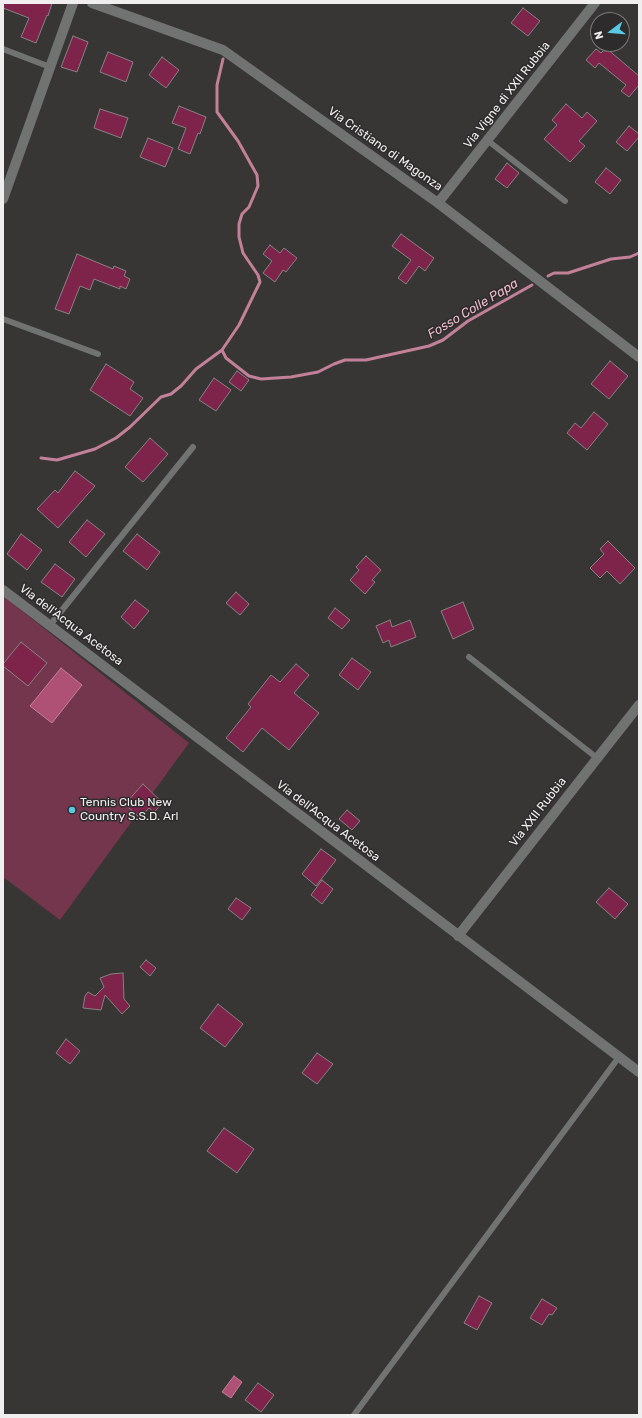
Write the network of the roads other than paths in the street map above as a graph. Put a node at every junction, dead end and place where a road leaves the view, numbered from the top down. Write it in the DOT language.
graph roads {
  1 [pos="73,3"];
  2 [pos="92,3"];
  3 [pos="595,3"];
  4 [pos="3,49"];
  5 [pos="50,67"];
  6 [pos="487,140"];
  7 [pos="3,200"];
  8 [pos="565,201"];
  9 [pos="438,203"];
  10 [pos="3,319"];
  11 [pos="98,354"];
  12 [pos="639,357"];
  13 [pos="193,447"];
  14 [pos="3,590"];
  15 [pos="50,625"];
  16 [pos="469,657"];
  17 [pos="639,705"];
  18 [pos="597,758"];
  19 [pos="458,936"];
  20 [pos="619,1057"];
  21 [pos="639,1072"];
  22 [pos="354,1415"];
  1 -- 5 [label="street"];
  2 -- 9 [label="street, Via Cristiano di Magonza"];
  3 -- 6 [label="street, Via Vigne di XXII Rubbia"];
  4 -- 5 [label="lane"];
  5 -- 7 [label="street"];
  6 -- 8 [label="lane"];
  6 -- 9 [label="street, Via Vigne di XXII Rubbia"];
  9 -- 12 [label="street, Via Cristiano di Magonza"];
  10 -- 11 [label="lane"];
  13 -- 15 [label="lane"];
  14 -- 15 [label="street, Via dell'Acqua Acetosa"];
  15 -- 19 [label="street, Via dell'Acqua Acetosa"];
  16 -- 18 [label="lane"];
  17 -- 18 [label="street, Via XXII Rubbia"];
  18 -- 19 [label="street, Via XXII Rubbia"];
  19 -- 20 [label="street, Via dell'Acqua Acetosa"];
  20 -- 21 [label="street, Via dell'Acqua Acetosa"];
  20 -- 22 [label="lane"];
}
